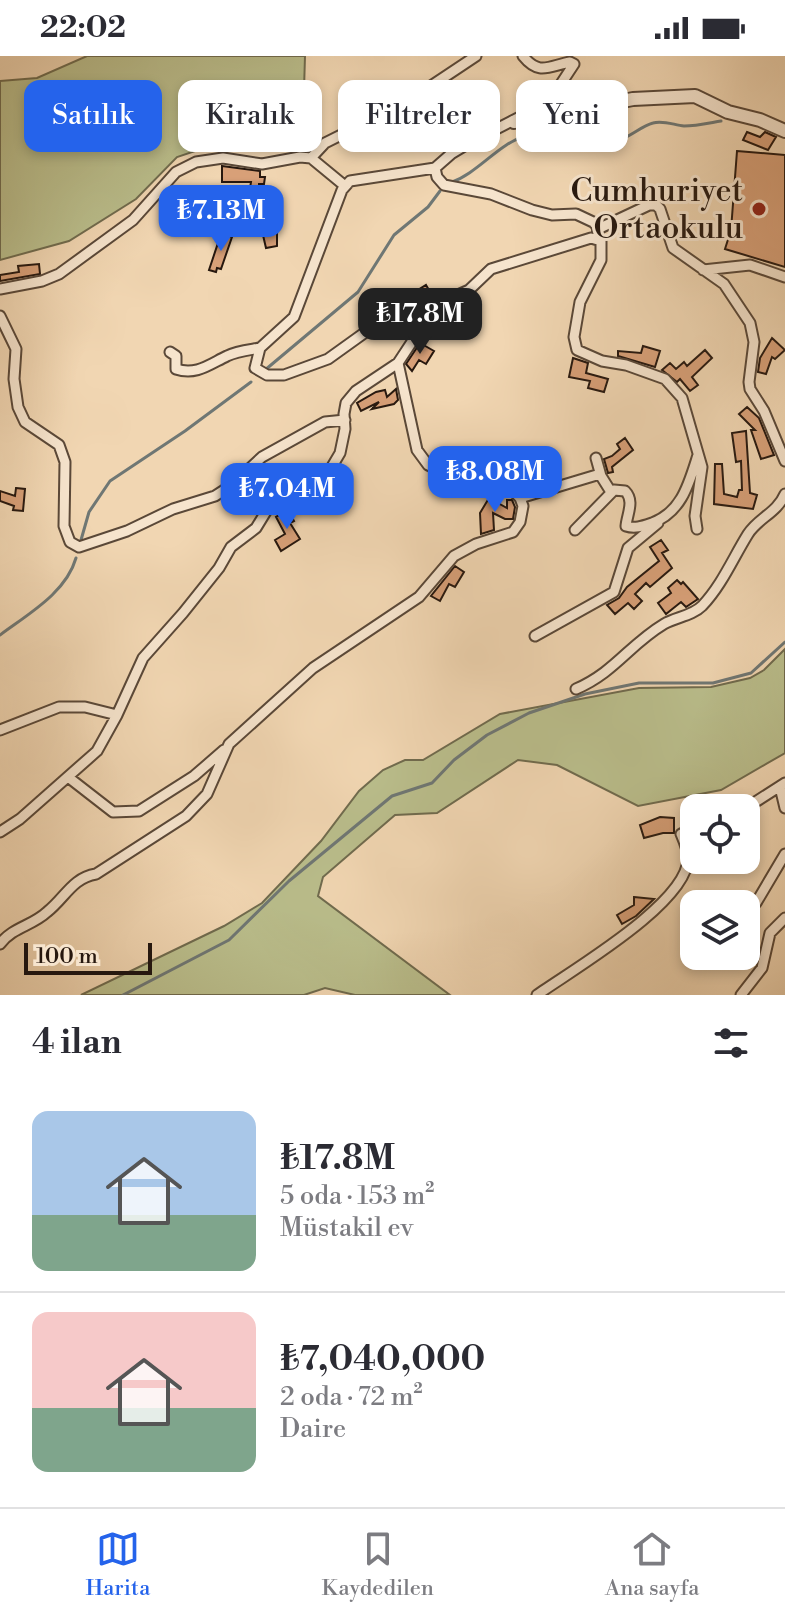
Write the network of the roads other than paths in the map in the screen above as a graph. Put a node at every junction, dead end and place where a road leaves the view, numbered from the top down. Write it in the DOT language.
graph roads {
  1 [pos="476,56"];
  2 [pos="523,56"];
  3 [pos="514,122"];
  4 [pos="785,131"];
  5 [pos="311,158"];
  6 [pos="435,168"];
  7 [pos="345,186"];
  8 [pos="598,229"];
  9 [pos="601,241"];
  10 [pos="702,270"];
  11 [pos="785,277"];
  12 [pos="0,289"];
  13 [pos="0,316"];
  14 [pos="425,322"];
  15 [pos="260,348"];
  16 [pos="170,352"];
  17 [pos="398,363"];
  18 [pos="345,420"];
  19 [pos="698,455"];
  20 [pos="596,458"];
  21 [pos="785,461"];
  22 [pos="600,474"];
  23 [pos="611,492"];
  24 [pos="785,494"];
  25 [pos="520,498"];
  26 [pos="663,519"];
  27 [pos="697,529"];
  28 [pos="575,530"];
  29 [pos="535,636"];
  30 [pos="576,689"];
  31 [pos="117,715"];
  32 [pos="0,730"];
  33 [pos="229,744"];
  34 [pos="68,777"];
  35 [pos="782,785"];
  36 [pos="760,799"];
  37 [pos="785,808"];
  38 [pos="0,832"];
  39 [pos="785,854"];
  40 [pos="682,874"];
  41 [pos="760,896"];
  42 [pos="785,918"];
  43 [pos="0,944"];
  44 [pos="537,995"];
  45 [pos="741,995"];
  1 -- 5 [label="street"];
  2 -- 3 [label="street"];
  3 -- 4 [label="street"];
  3 -- 6 [label="street"];
  5 -- 7 [label="street"];
  5 -- 12 [label="street"];
  6 -- 7 [label="street"];
  6 -- 8 [label="street"];
  7 -- 15 [label="street"];
  8 -- 9 [label="street"];
  8 -- 10 [label="street"];
  9 -- 14 [label="street"];
  9 -- 19 [label="street"];
  10 -- 11 [label="street"];
  10 -- 21 [label="street"];
  13 -- 18 [label="street"];
  14 -- 15 [label="street"];
  14 -- 17 [label="street"];
  15 -- 16 [label="street"];
  17 -- 18 [label="street"];
  17 -- 25 [label="street"];
  18 -- 31 [label="street"];
  19 -- 26 [label="street"];
  19 -- 27 [label="street"];
  20 -- 22 [label="street"];
  22 -- 23 [label="street"];
  22 -- 25 [label="street"];
  23 -- 26 [label="street"];
  23 -- 28 [label="street"];
  24 -- 30 [label="street"];
  25 -- 33 [label="street"];
  26 -- 29 [label="street"];
  31 -- 32 [label="street"];
  31 -- 34 [label="street"];
  33 -- 34 [label="street"];
  33 -- 43 [label="street"];
  34 -- 38 [label="street"];
  35 -- 36 [label="street"];
  35 -- 37 [label="street"];
  39 -- 41 [label="street"];
  40 -- 44 [label="street"];
  42 -- 45 [label="street"];
}
